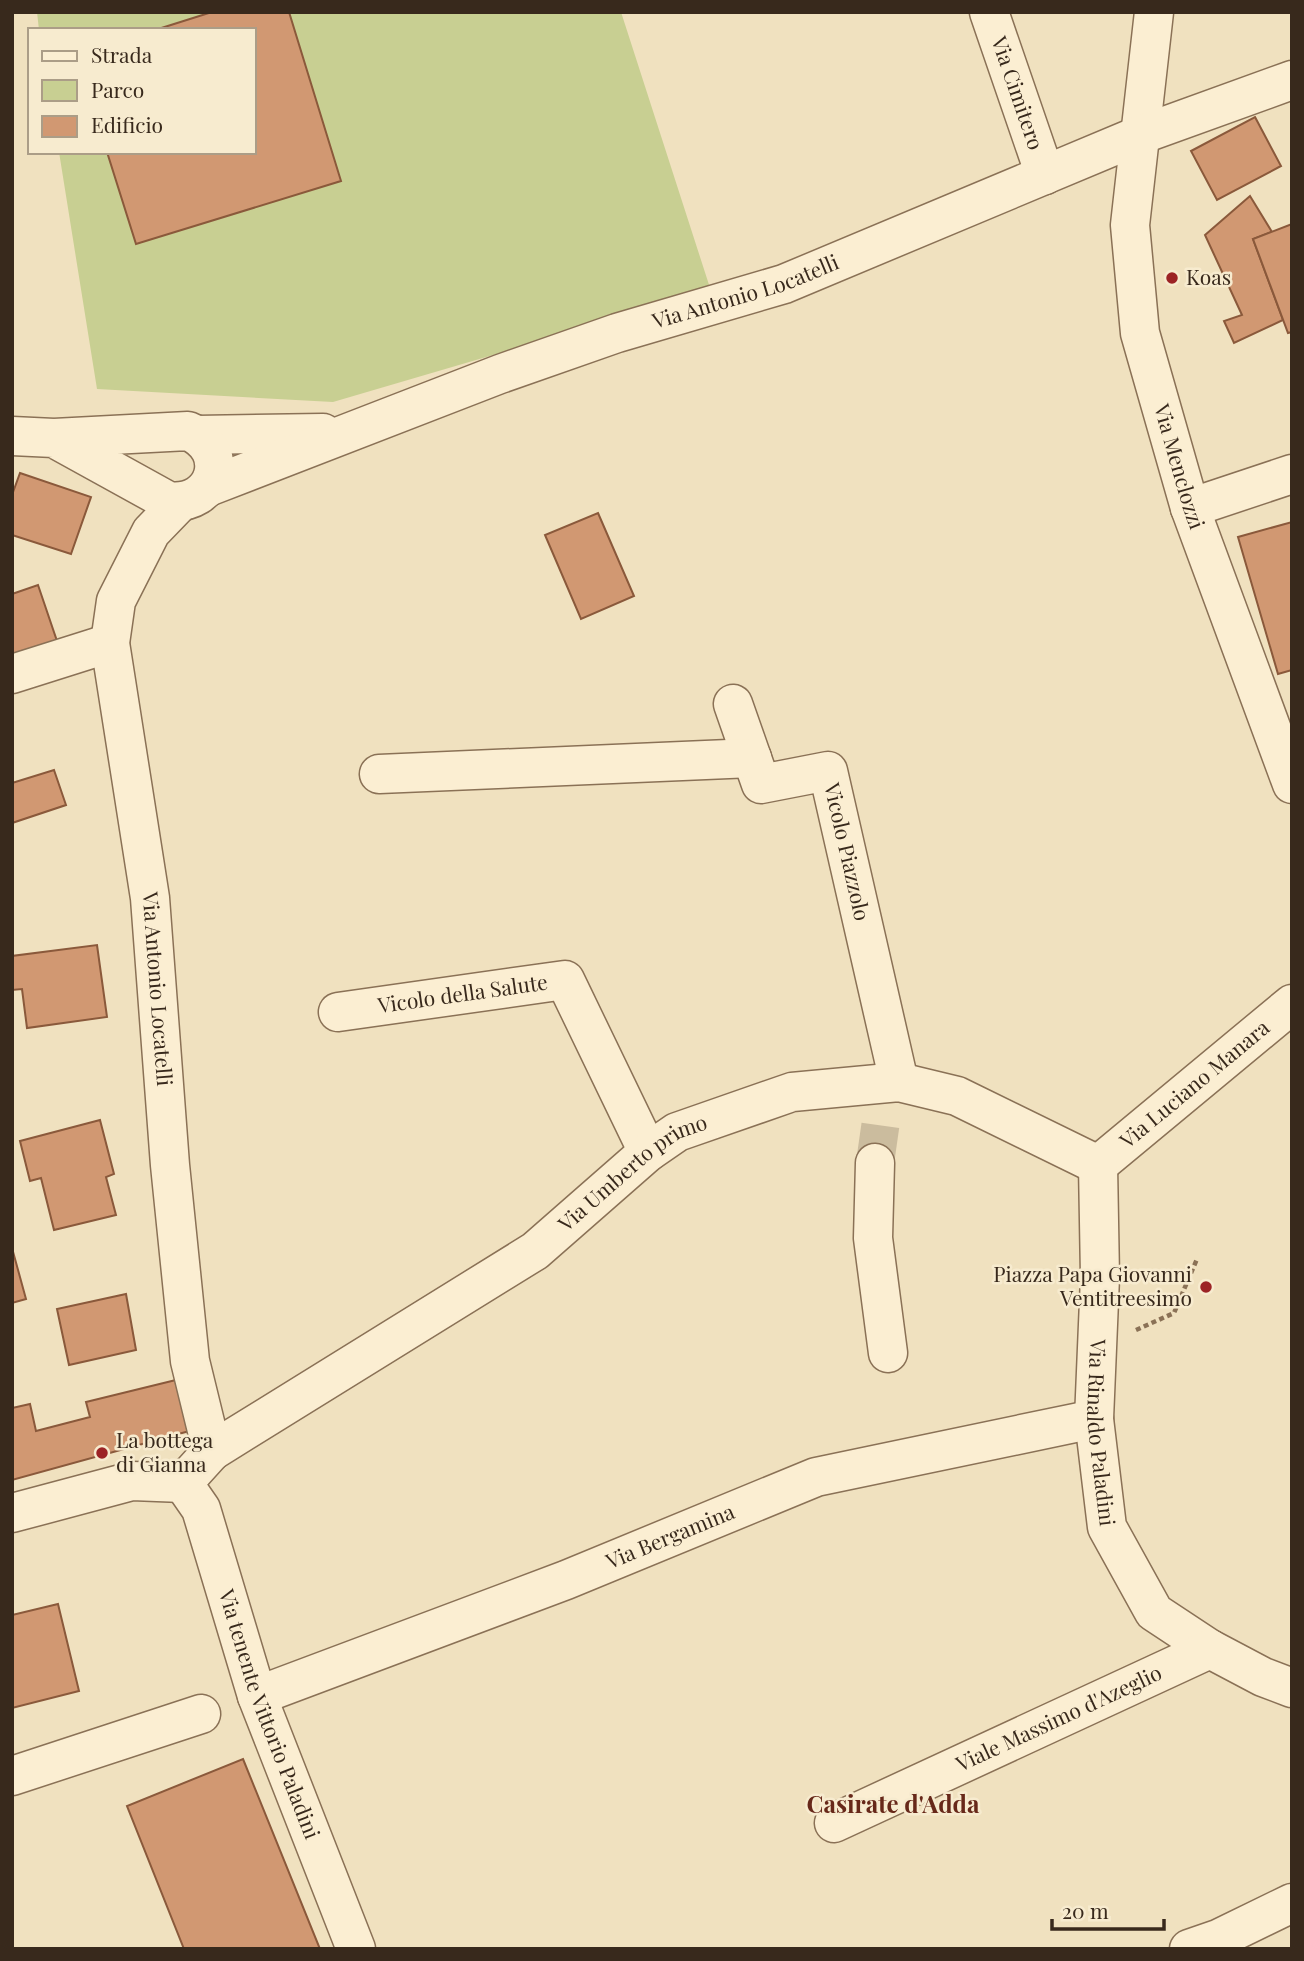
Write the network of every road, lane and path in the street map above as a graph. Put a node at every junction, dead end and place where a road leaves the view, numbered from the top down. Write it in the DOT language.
graph roads {
  1 [pos="989,12"];
  2 [pos="1154,12"];
  3 [pos="1292,80"];
  4 [pos="1140,135"];
  5 [pos="1045,175"];
  6 [pos="346,433"];
  7 [pos="197,435"];
  8 [pos="12,436"];
  9 [pos="54,438"];
  10 [pos="1292,474"];
  11 [pos="178,493"];
  12 [pos="1190,508"];
  13 [pos="110,643"];
  14 [pos="12,674"];
  15 [pos="733,704"];
  16 [pos="752,758"];
  17 [pos="380,774"];
  18 [pos="1292,784"];
  19 [pos="1292,1003"];
  20 [pos="338,1012"];
  21 [pos="890,1091"];
  22 [pos="648,1152"];
  23 [pos="875,1163"];
  24 [pos="1098,1165"];
  25 [pos="1197,1259"];
  26 [pos="1097,1347"];
  27 [pos="888,1353"];
  28 [pos="1094,1419"];
  29 [pos="212,1451"];
  30 [pos="183,1483"];
  31 [pos="12,1513"];
  32 [pos="1210,1649"];
  33 [pos="1292,1688"];
  34 [pos="257,1696"];
  35 [pos="201,1714"];
  36 [pos="12,1776"];
  37 [pos="834,1823"];
  38 [pos="1292,1903"];
  39 [pos="356,1949"];
  40 [pos="1189,1949"];
  1 -- 5 [label="street, Via Cimitero"];
  2 -- 4 [label="street, Via Menclozzi"];
  3 -- 4 [label="street, Via Antonio Locatelli"];
  4 -- 5 [label="street, Via Antonio Locatelli"];
  4 -- 12 [label="street, Via Menclozzi"];
  5 -- 6 [label="street, Via Antonio Locatelli"];
  6 -- 7 [label="street, Via Antonio Locatelli"];
  6 -- 11 [label="street, Via Antonio Locatelli"];
  7 -- 9 [label="street, Via Antonio Locatelli"];
  7 -- 11 [label="street"];
  8 -- 9 [label="street, Via Antonio Locatelli"];
  9 -- 11 [label="street"];
  10 -- 12 [label="street"];
  11 -- 13 [label="street, Via Antonio Locatelli"];
  12 -- 18 [label="street, Via Menclozzi"];
  13 -- 14 [label="street"];
  13 -- 29 [label="street, Via Antonio Locatelli"];
  15 -- 16 [label="street, Vicolo Piazzolo"];
  16 -- 17 [label="street"];
  16 -- 21 [label="street, Vicolo Piazzolo"];
  19 -- 24 [label="street, Via Luciano Manara"];
  20 -- 22 [label="street, Vicolo della Salute"];
  21 -- 22 [label="street, Via Umberto primo"];
  21 -- 24 [label="street, Via Umberto primo"];
  22 -- 29 [label="street, Via Umberto primo"];
  23 -- 27 [label="street"];
  24 -- 26 [label="street, Via Rinaldo Paladini"];
  25 -- 26 [label="path"];
  26 -- 28 [label="street, Via Rinaldo Paladini"];
  28 -- 32 [label="street, Via Rinaldo Paladini"];
  28 -- 34 [label="street, Via Bergamina"];
  29 -- 30 [label="street"];
  30 -- 31 [label="street"];
  30 -- 34 [label="street, Via tenente Vittorio Paladini"];
  32 -- 33 [label="street, Via Rinaldo Paladini"];
  32 -- 37 [label="street, Viale Massimo d'Azeglio"];
  34 -- 39 [label="street, Via tenente Vittorio Paladini"];
  35 -- 36 [label="street"];
  38 -- 40 [label="street"];
}
